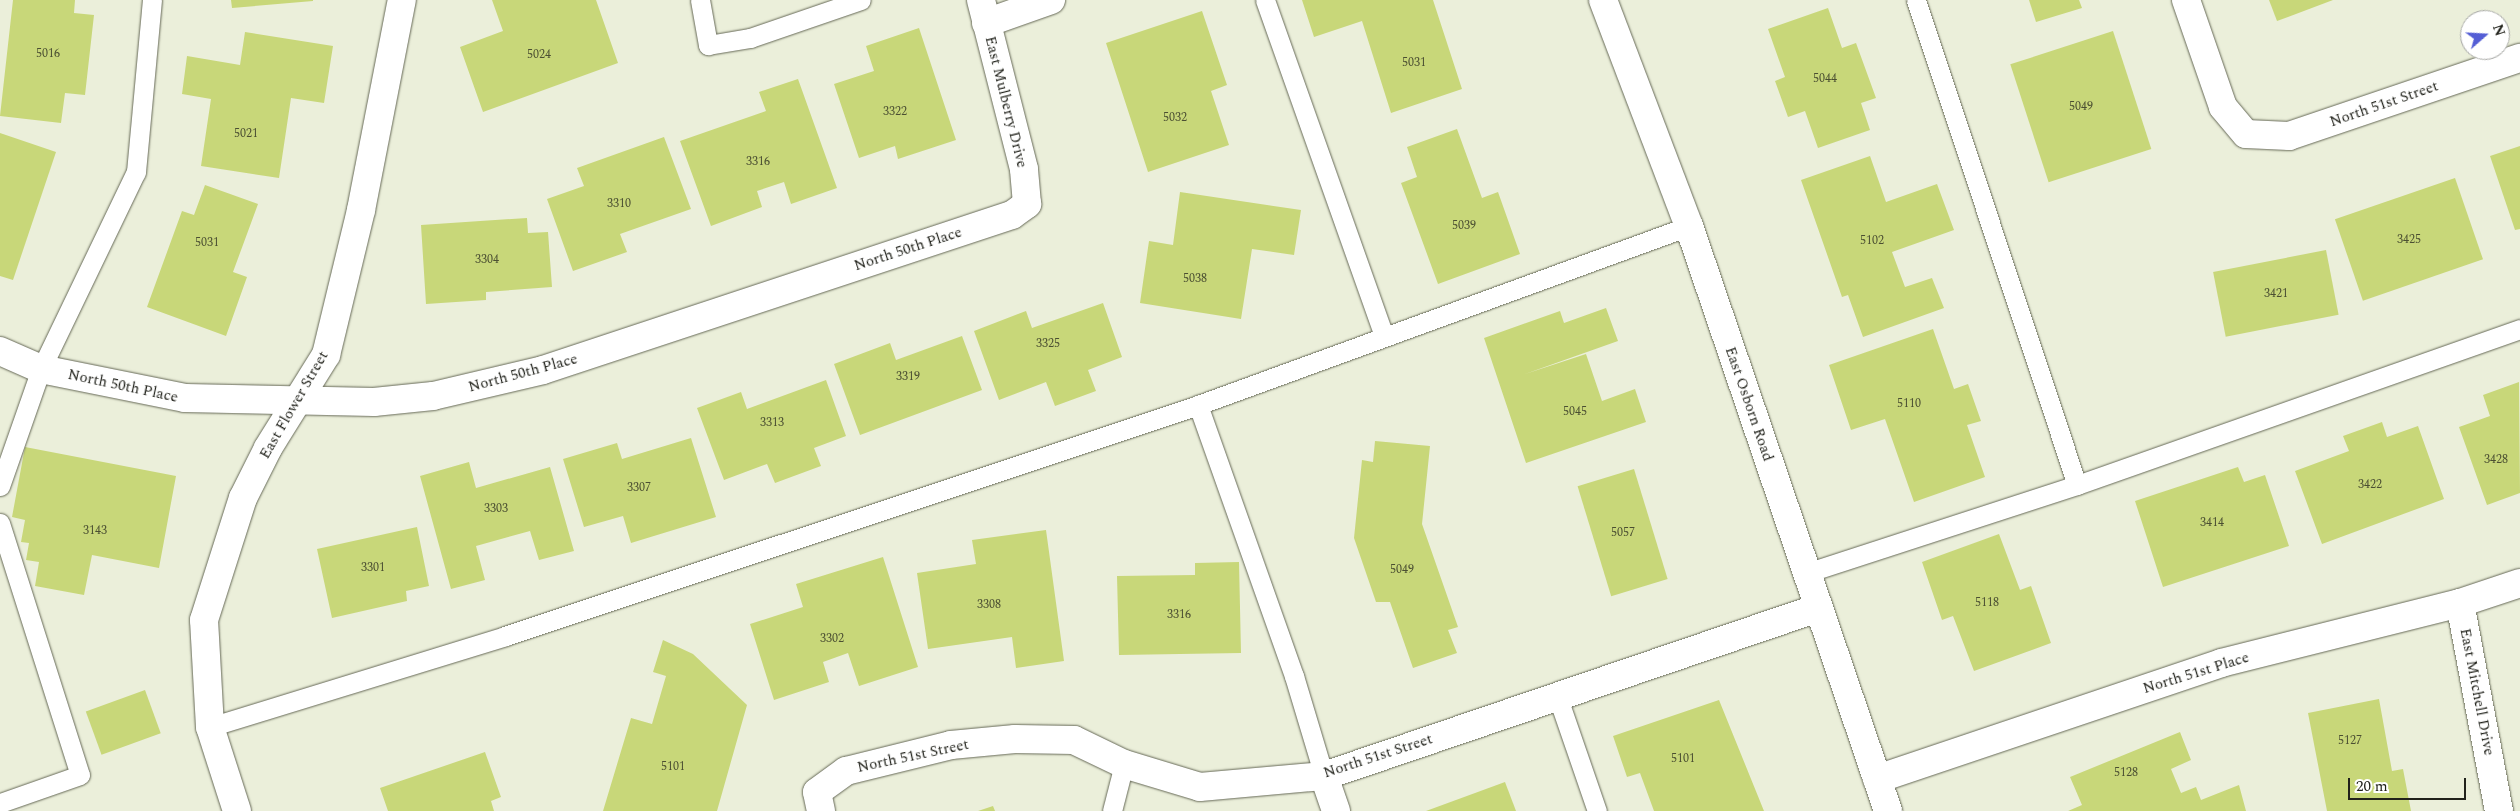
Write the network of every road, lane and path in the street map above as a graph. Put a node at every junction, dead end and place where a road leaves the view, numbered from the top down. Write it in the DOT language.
graph roads {
  1 [pos="152,0"];
  2 [pos="402,0"];
  3 [pos="700,0"];
  4 [pos="861,0"];
  5 [pos="1051,0"];
  6 [pos="1265,0"];
  7 [pos="1603,0"];
  8 [pos="1916,0"];
  9 [pos="2186,0"];
  10 [pos="983,12"];
  11 [pos="2520,58"];
  12 [pos="1027,204"];
  13 [pos="1689,226"];
  14 [pos="2520,329"];
  15 [pos="1383,334"];
  16 [pos="0,351"];
  17 [pos="41,369"];
  18 [pos="298,402"];
  19 [pos="1198,405"];
  20 [pos="2077,485"];
  21 [pos="0,486"];
  22 [pos="0,523"];
  23 [pos="1806,573"];
  24 [pos="2520,583"];
  25 [pos="2460,603"];
  26 [pos="1818,608"];
  27 [pos="1557,695"];
  28 [pos="210,727"];
  29 [pos="1124,764"];
  30 [pos="1324,776"];
  31 [pos="1877,779"];
  32 [pos="819,802"];
  33 [pos="0,803"];
  34 [pos="237,811"];
  35 [pos="1112,811"];
  36 [pos="1336,811"];
  37 [pos="1597,811"];
  38 [pos="1888,811"];
  39 [pos="2500,811"];
  1 -- 17 [label="lane"];
  2 -- 18 [label="street, East Flower Street"];
  3 -- 4 [label="lane"];
  5 -- 10 [label="street"];
  6 -- 15 [label="lane"];
  7 -- 13 [label="street, East Osborn Road"];
  8 -- 20 [label="lane"];
  9 -- 11 [label="street, North 51st Street"];
  10 -- 12 [label="street, East Mulberry Drive"];
  12 -- 18 [label="street, North 50th Place"];
  13 -- 15 [label="lane"];
  13 -- 23 [label="street, East Osborn Road"];
  14 -- 20 [label="lane"];
  15 -- 19 [label="lane"];
  16 -- 17 [label="street, North 50th Place"];
  17 -- 18 [label="street, North 50th Place"];
  17 -- 21 [label="lane"];
  18 -- 28 [label="street, East Flower Street"];
  19 -- 28 [label="lane"];
  19 -- 30 [label="lane"];
  20 -- 23 [label="lane"];
  22 -- 33 [label="lane"];
  23 -- 26 [label="street, East Osborn Road"];
  24 -- 25 [label="street, North 51st Place"];
  25 -- 31 [label="street, North 51st Place"];
  25 -- 39 [label="street, East Mitchell Drive"];
  26 -- 27 [label="street, North 51st Street"];
  26 -- 31 [label="street, East Osborn Road"];
  27 -- 30 [label="street, North 51st Street"];
  27 -- 37 [label="lane"];
  28 -- 34 [label="street, East Flower Street"];
  29 -- 30 [label="street, North 51st Street"];
  29 -- 32 [label="street, North 51st Street"];
  29 -- 35 [label="lane"];
  30 -- 36 [label="street"];
  31 -- 38 [label="street, East Osborn Road"];
}
